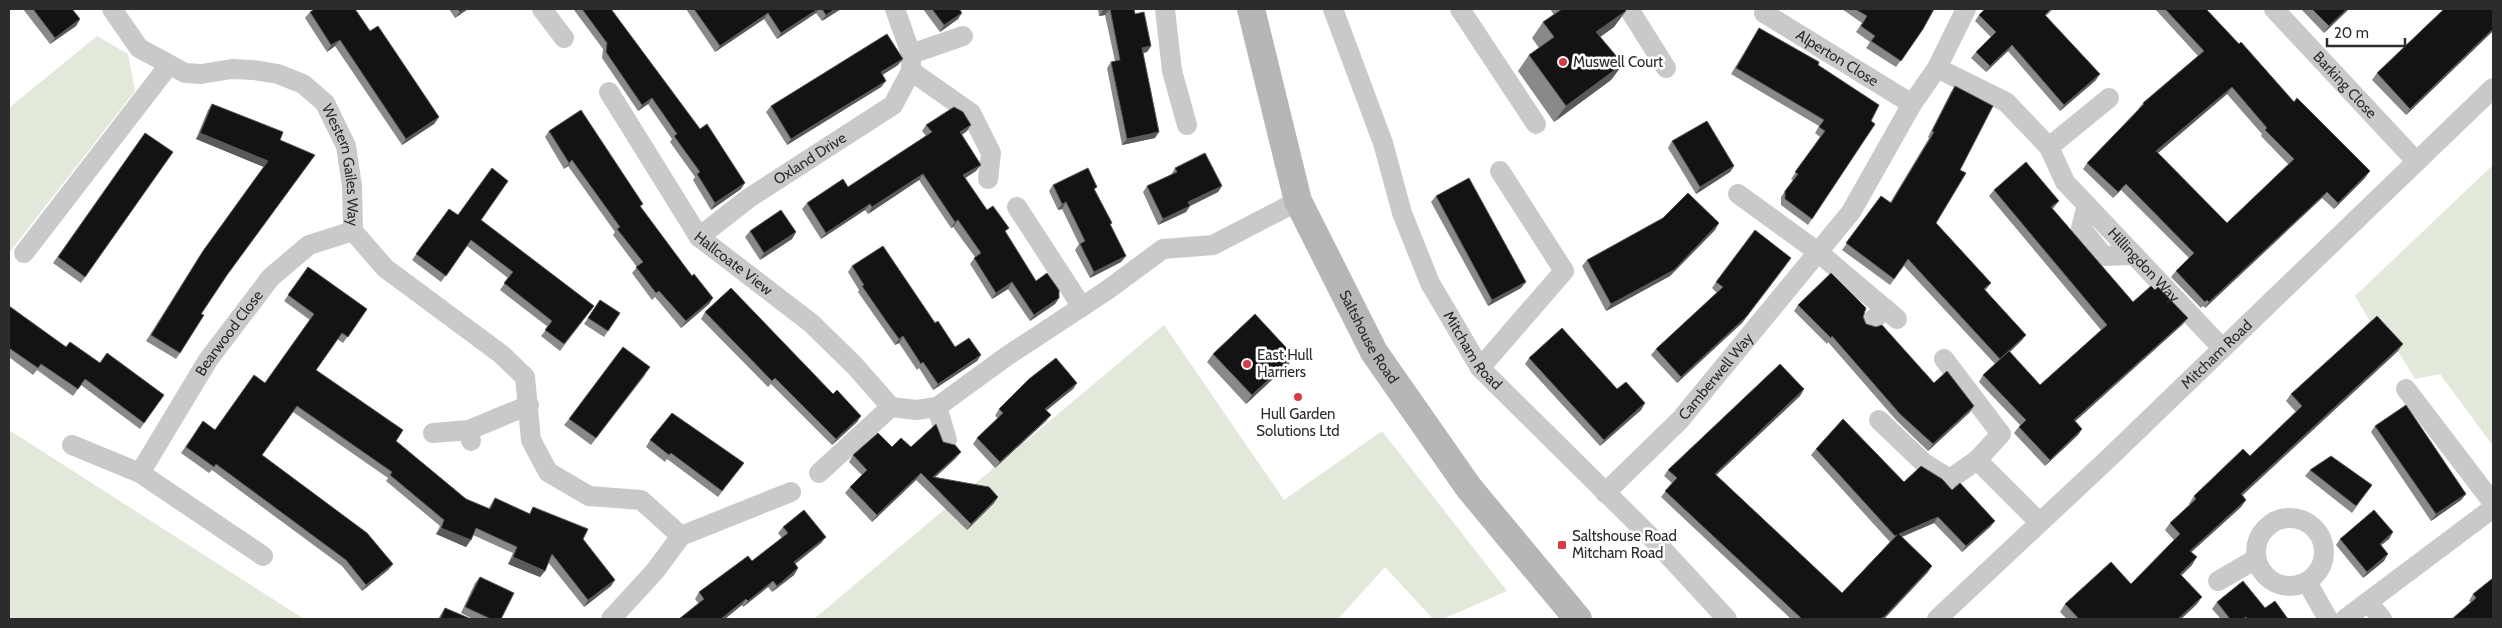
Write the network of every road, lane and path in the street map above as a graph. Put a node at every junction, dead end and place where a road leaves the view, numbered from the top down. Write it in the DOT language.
graph roads {
  1 [pos="112,9"];
  2 [pos="544,9"];
  3 [pos="895,9"];
  4 [pos="1165,9"];
  5 [pos="1252,9"];
  6 [pos="1333,9"];
  7 [pos="1460,9"];
  8 [pos="1629,9"];
  9 [pos="1966,9"];
  10 [pos="2274,9"];
  11 [pos="1764,13"];
  12 [pos="963,36"];
  13 [pos="564,38"];
  14 [pos="911,63"];
  15 [pos="169,65"];
  16 [pos="1666,68"];
  17 [pos="1936,68"];
  18 [pos="2493,88"];
  19 [pos="609,92"];
  20 [pos="2109,98"];
  21 [pos="1912,104"];
  22 [pos="1536,124"];
  23 [pos="1187,125"];
  24 [pos="2049,146"];
  25 [pos="2416,161"];
  26 [pos="1500,171"];
  27 [pos="988,179"];
  28 [pos="1738,194"];
  29 [pos="1298,201"];
  30 [pos="1017,207"];
  31 [pos="352,231"];
  32 [pos="699,237"];
  33 [pos="1818,252"];
  34 [pos="24,253"];
  35 [pos="1082,307"];
  36 [pos="1870,322"];
  37 [pos="2222,348"];
  38 [pos="1944,359"];
  39 [pos="1480,368"];
  40 [pos="2406,389"];
  41 [pos="529,405"];
  42 [pos="891,407"];
  43 [pos="938,407"];
  44 [pos="1879,420"];
  45 [pos="433,433"];
  46 [pos="948,440"];
  47 [pos="72,445"];
  48 [pos="1977,460"];
  49 [pos="140,473"];
  50 [pos="819,473"];
  51 [pos="791,492"];
  52 [pos="1605,492"];
  53 [pos="2493,503"];
  54 [pos="2493,508"];
  55 [pos="2039,522"];
  56 [pos="681,536"];
  57 [pos="263,556"];
  58 [pos="2256,558"];
  59 [pos="2218,581"];
  60 [pos="2307,582"];
  61 [pos="2369,603"];
  62 [pos="612,619"];
  63 [pos="1578,619"];
  64 [pos="1727,619"];
  65 [pos="1937,619"];
  66 [pos="2328,619"];
  67 [pos="2346,619"];
  68 [pos="2382,619"];
  1 -- 15 [label="street, Western Gailes Way"];
  2 -- 13 [label="street"];
  3 -- 14 [label="street"];
  4 -- 23 [label="street"];
  5 -- 29 [label="main road, Saltshouse Road"];
  6 -- 39 [label="street, Mitcham Road"];
  7 -- 22 [label="street"];
  8 -- 16 [label="street"];
  9 -- 17 [label="street, Camberwell Way"];
  10 -- 25 [label="street, Barking Close"];
  11 -- 21 [label="street, Alperton Close"];
  12 -- 14 [label="street"];
  14 -- 27 [label="street"];
  14 -- 32 [label="street, Oxland Drive"];
  15 -- 31 [label="street, Western Gailes Way"];
  15 -- 34 [label="street"];
  17 -- 21 [label="street, Camberwell Way"];
  17 -- 24 [label="street"];
  18 -- 25 [label="street, Mitcham Road"];
  19 -- 32 [label="street, Hallcoate View"];
  20 -- 24 [label="street"];
  21 -- 33 [label="street, Camberwell Way"];
  24 -- 37 [label="street, Hillingdon Way"];
  25 -- 37 [label="street, Mitcham Road"];
  26 -- 39 [label="street"];
  28 -- 33 [label="street"];
  29 -- 35 [label="street"];
  29 -- 63 [label="main road, Saltshouse Road"];
  30 -- 35 [label="street"];
  31 -- 41 [label="street, Western Gailes Way"];
  31 -- 49 [label="street, Bearwood Close"];
  32 -- 42 [label="street, Hallcoate View"];
  33 -- 36 [label="street"];
  33 -- 52 [label="street, Camberwell Way"];
  35 -- 43 [label="street"];
  37 -- 55 [label="street, Mitcham Road"];
  38 -- 48 [label="street"];
  39 -- 52 [label="street, Mitcham Road"];
  40 -- 53 [label="street"];
  41 -- 45 [label="street"];
  41 -- 56 [label="street, Western Gailes Way"];
  42 -- 43 [label="street"];
  42 -- 50 [label="street"];
  43 -- 46 [label="street"];
  44 -- 48 [label="street"];
  47 -- 49 [label="street"];
  48 -- 55 [label="street"];
  49 -- 57 [label="street"];
  51 -- 56 [label="street"];
  52 -- 64 [label="street, Mitcham Road"];
  54 -- 61 [label="street"];
  55 -- 65 [label="street, Mitcham Road"];
  56 -- 62 [label="street"];
  58 -- 59 [label="street"];
  58 -- 60 [label="street"];
  58 -- 60 [label="street"];
  60 -- 66 [label="street"];
  61 -- 67 [label="street"];
  61 -- 68 [label="street"];
}
